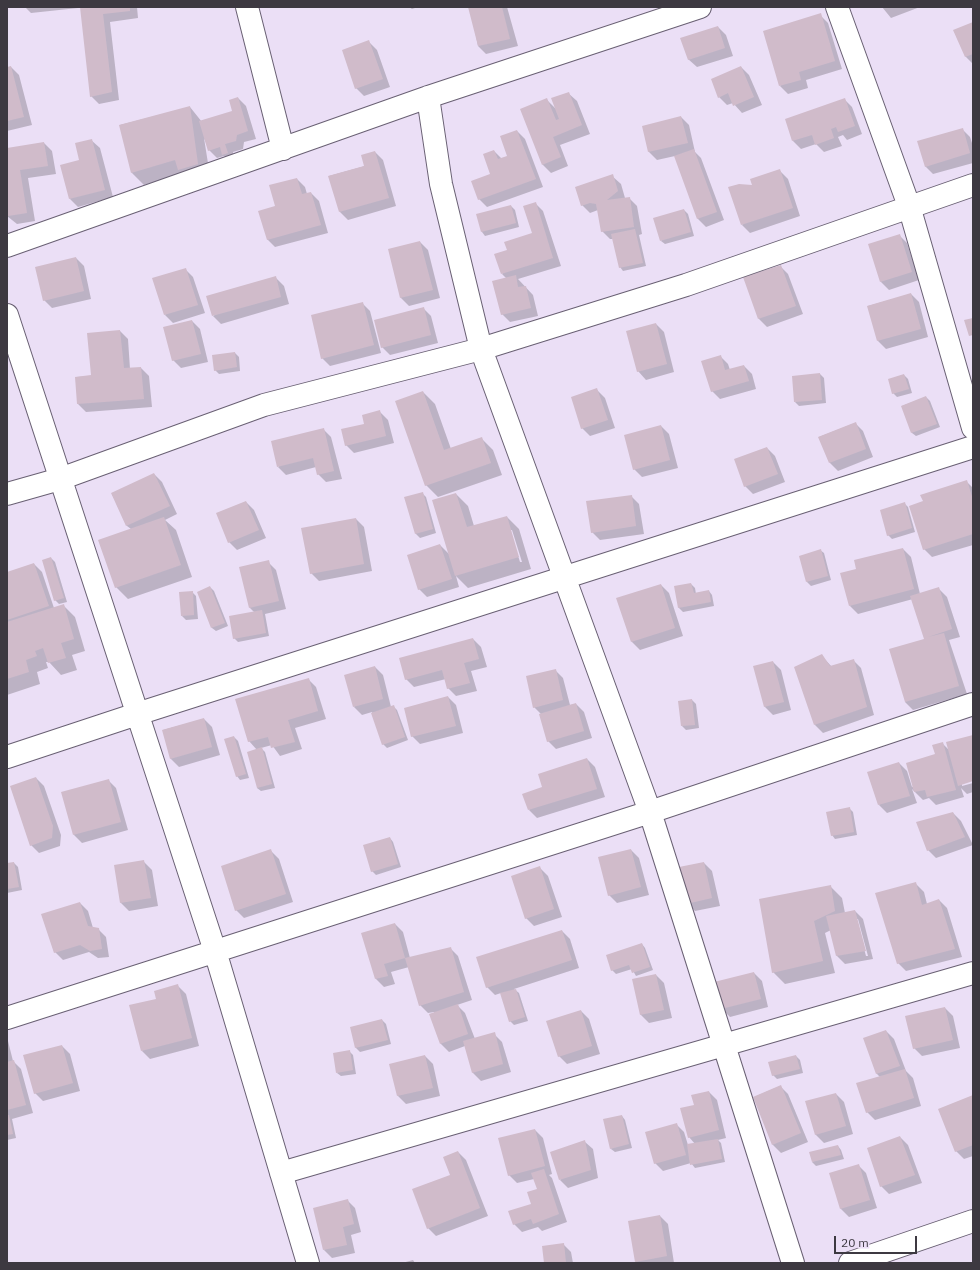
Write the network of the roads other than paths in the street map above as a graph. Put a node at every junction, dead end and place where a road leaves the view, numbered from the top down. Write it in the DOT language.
graph roads {
  1 [pos="248,7"];
  2 [pos="700,7"];
  3 [pos="837,7"];
  4 [pos="428,97"];
  5 [pos="283,149"];
  6 [pos="973,185"];
  7 [pos="909,206"];
  8 [pos="7,246"];
  9 [pos="7,315"];
  10 [pos="481,349"];
  11 [pos="973,428"];
  12 [pos="973,447"];
  13 [pos="60,479"];
  14 [pos="7,494"];
  15 [pos="564,578"];
  16 [pos="973,704"];
  17 [pos="137,714"];
  18 [pos="7,757"];
  19 [pos="650,812"];
  20 [pos="215,951"];
  21 [pos="973,974"];
  22 [pos="7,1018"];
  23 [pos="723,1045"];
  24 [pos="282,1173"];
  25 [pos="973,1222"];
  26 [pos="308,1263"];
  27 [pos="793,1263"];
  28 [pos="850,1263"];
  1 -- 5 [label="street"];
  2 -- 4 [label="street"];
  3 -- 7 [label="street"];
  4 -- 5 [label="street"];
  4 -- 10 [label="street"];
  5 -- 8 [label="street"];
  6 -- 7 [label="street"];
  7 -- 10 [label="street"];
  7 -- 11 [label="street"];
  9 -- 13 [label="street"];
  10 -- 13 [label="street"];
  10 -- 15 [label="street"];
  12 -- 15 [label="street"];
  13 -- 14 [label="street"];
  13 -- 17 [label="street"];
  15 -- 17 [label="street"];
  15 -- 19 [label="street"];
  16 -- 19 [label="street"];
  17 -- 18 [label="street"];
  17 -- 20 [label="street"];
  19 -- 20 [label="street"];
  19 -- 23 [label="street"];
  20 -- 22 [label="street"];
  20 -- 24 [label="street"];
  21 -- 23 [label="street"];
  23 -- 24 [label="street"];
  23 -- 27 [label="street"];
  24 -- 26 [label="street"];
  25 -- 28 [label="street"];
}
